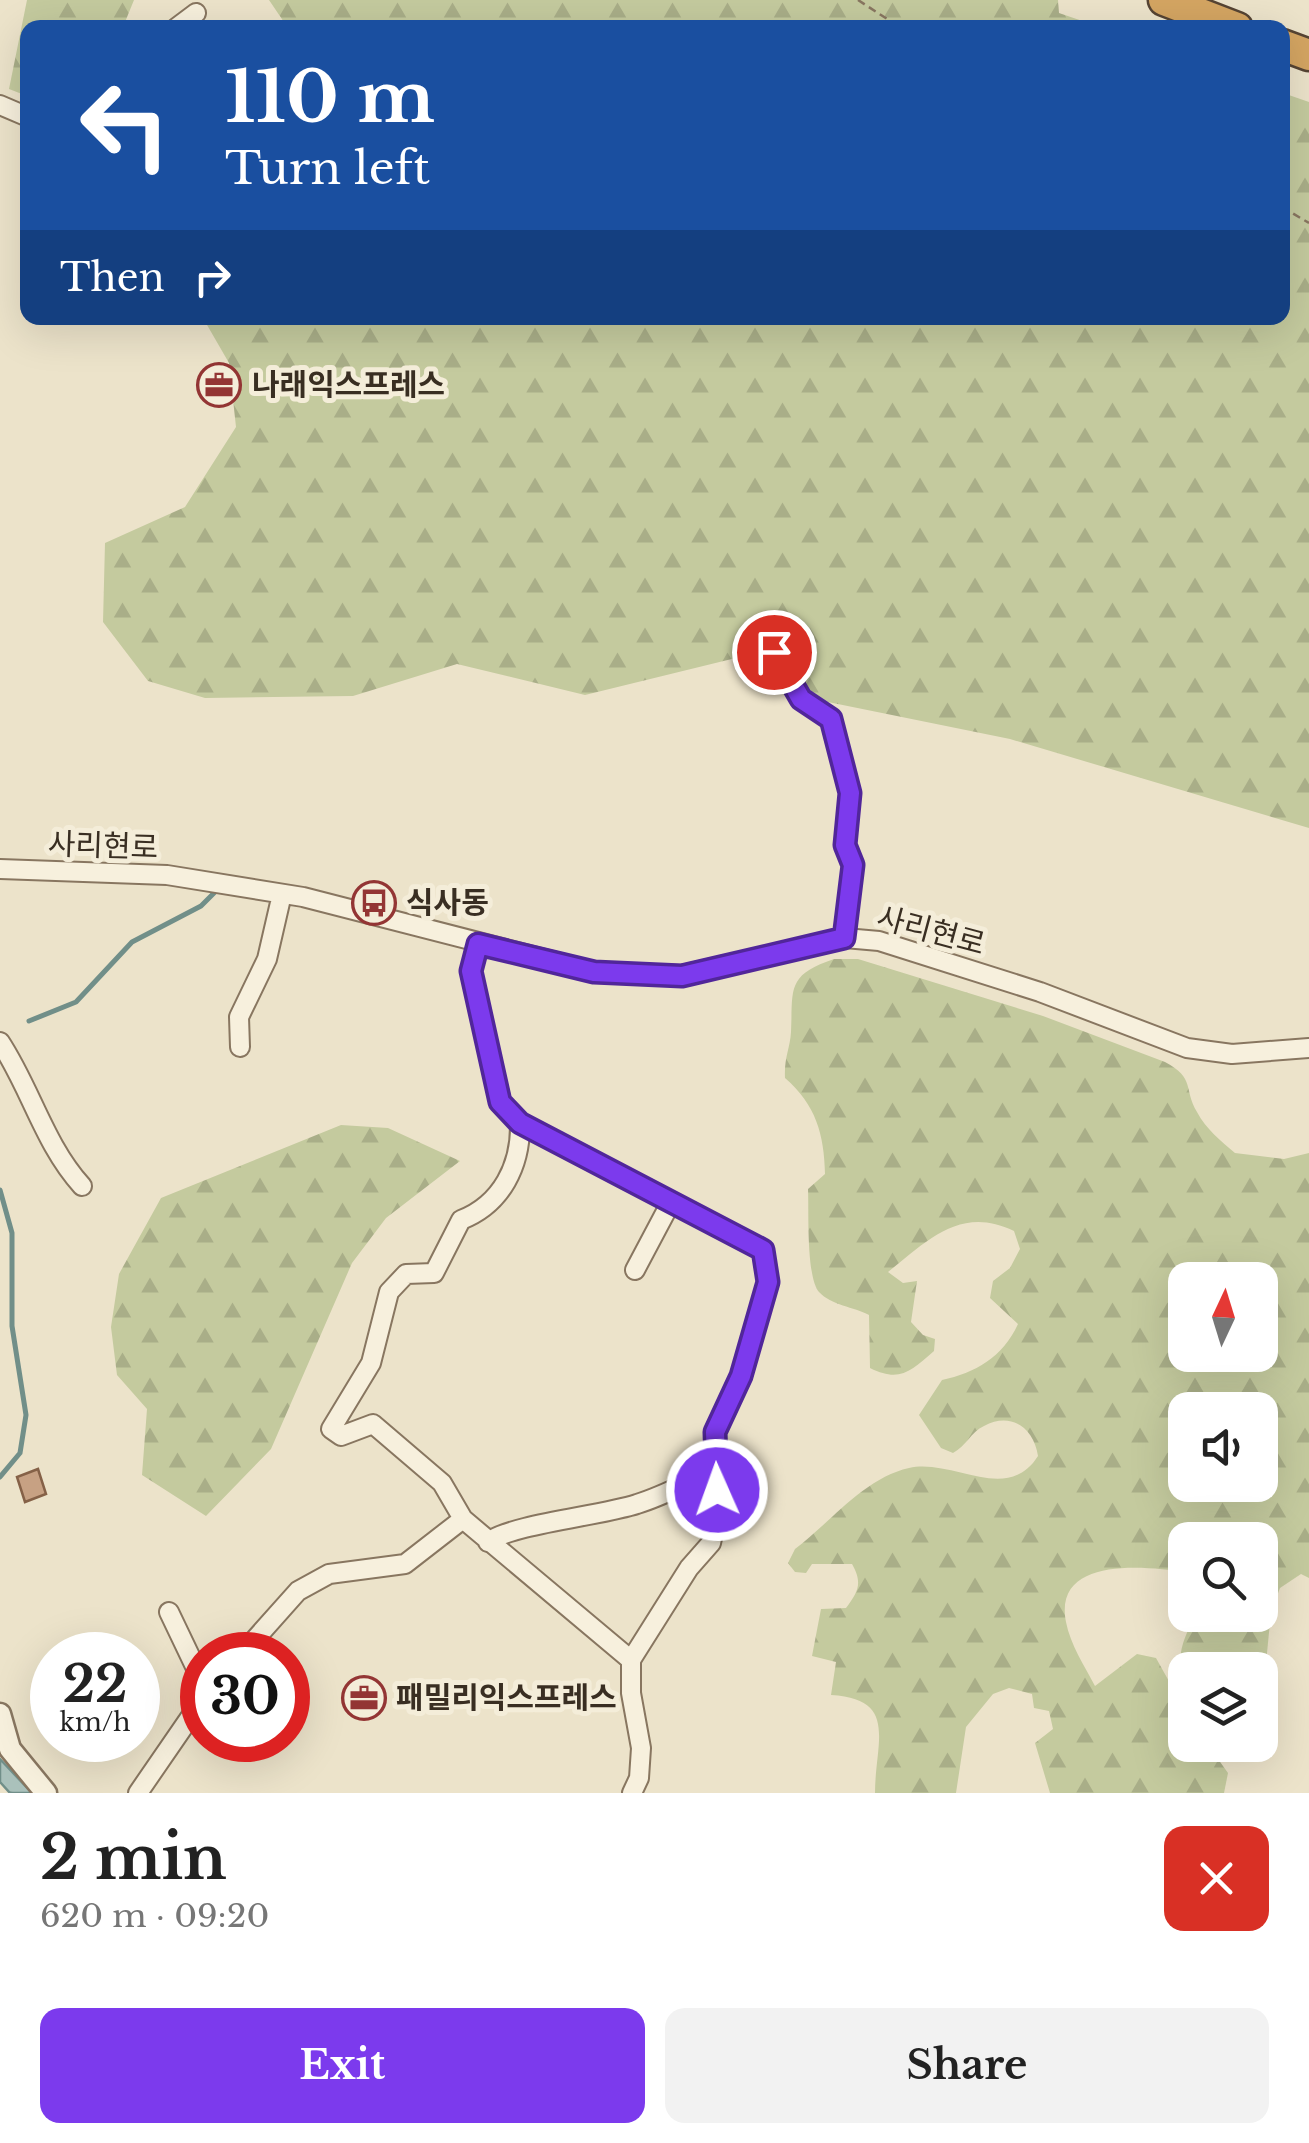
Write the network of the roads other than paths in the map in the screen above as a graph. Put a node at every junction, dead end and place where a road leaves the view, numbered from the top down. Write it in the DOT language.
graph roads {
  1 [pos="1164,0"];
  2 [pos="196,14"];
  3 [pos="187,20"];
  4 [pos="1216,20"];
  5 [pos="758,648"];
  6 [pos="0,869"];
  7 [pos="282,894"];
  8 [pos="844,938"];
  9 [pos="478,944"];
  10 [pos="0,1042"];
  11 [pos="240,1047"];
  12 [pos="1309,1048"];
  13 [pos="520,1123"];
  14 [pos="82,1186"];
  15 [pos="671,1202"];
  16 [pos="636,1270"];
  17 [pos="716,1470"];
  18 [pos="463,1519"];
  19 [pos="488,1542"];
  20 [pos="169,1612"];
  21 [pos="261,1632"];
  22 [pos="180,1635"];
  23 [pos="631,1660"];
  24 [pos="0,1714"];
  25 [pos="180,1732"];
  26 [pos="46,1793"];
  27 [pos="138,1793"];
  28 [pos="632,1793"];
  1 -- 4 [label="highway"];
  2 -- 3 [label="street"];
  5 -- 8 [label="street"];
  6 -- 7 [label="street, 사리현로"];
  7 -- 9 [label="street, 사리현로"];
  7 -- 11 [label="street"];
  8 -- 9 [label="street, 사리현로"];
  8 -- 12 [label="street, 사리현로"];
  9 -- 13 [label="street"];
  10 -- 14 [label="street"];
  13 -- 15 [label="street"];
  13 -- 18 [label="street"];
  15 -- 16 [label="street"];
  15 -- 17 [label="street"];
  17 -- 19 [label="street"];
  17 -- 23 [label="street"];
  18 -- 19 [label="street"];
  18 -- 21 [label="street"];
  19 -- 23 [label="street"];
  20 -- 22 [label="street"];
  23 -- 28 [label="street"];
  24 -- 26 [label="street"];
  25 -- 27 [label="street"];
}
